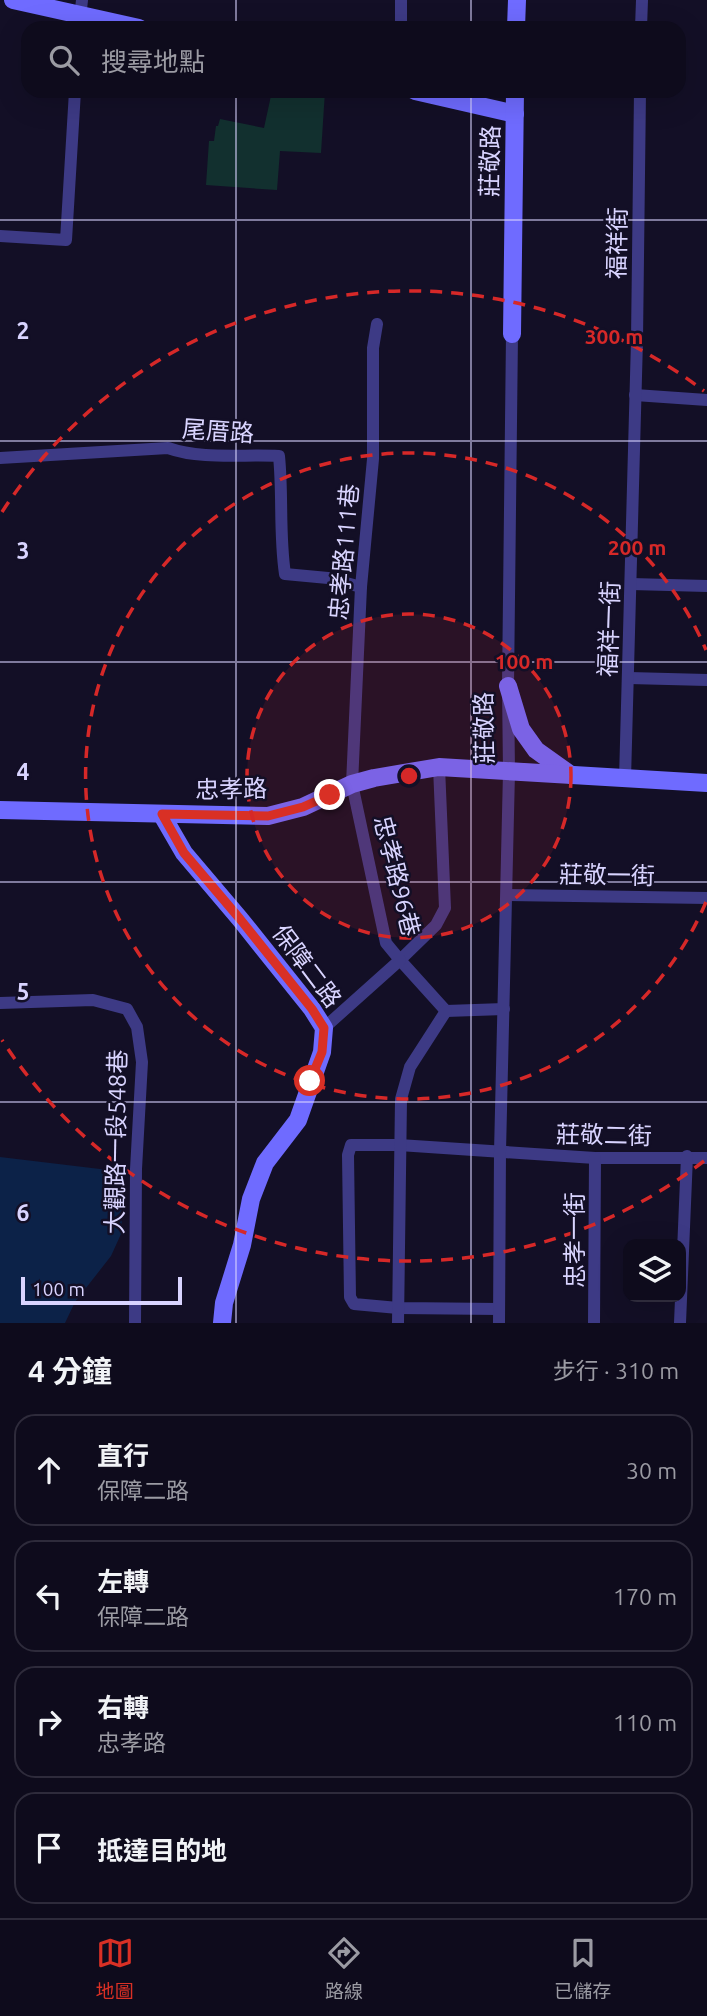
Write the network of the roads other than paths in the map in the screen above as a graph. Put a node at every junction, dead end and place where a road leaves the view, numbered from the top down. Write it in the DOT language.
graph roads {
  1 [pos="13,0"];
  2 [pos="401,0"];
  3 [pos="517,0"];
  4 [pos="642,0"];
  5 [pos="81,14"];
  6 [pos="110,21"];
  7 [pos="401,21"];
  8 [pos="516,21"];
  9 [pos="641,21"];
  10 [pos="75,98"];
  11 [pos="445,98"];
  12 [pos="515,98"];
  13 [pos="640,98"];
  14 [pos="515,114"];
  15 [pos="0,236"];
  16 [pos="377,324"];
  17 [pos="512,334"];
  18 [pos="635,395"];
  19 [pos="707,400"];
  20 [pos="0,458"];
  21 [pos="631,584"];
  22 [pos="707,586"];
  23 [pos="361,587"];
  24 [pos="629,678"];
  25 [pos="707,680"];
  26 [pos="508,686"];
  27 [pos="439,767"];
  28 [pos="509,772"];
  29 [pos="571,775"];
  30 [pos="625,779"];
  31 [pos="352,783"];
  32 [pos="707,783"];
  33 [pos="0,810"];
  34 [pos="162,814"];
  35 [pos="507,895"];
  36 [pos="707,898"];
  37 [pos="400,960"];
  38 [pos="0,1003"];
  39 [pos="504,1009"];
  40 [pos="446,1011"];
  41 [pos="324,1028"];
  42 [pos="399,1145"];
  43 [pos="500,1152"];
  44 [pos="687,1156"];
  45 [pos="595,1158"];
  46 [pos="707,1158"];
  47 [pos="398,1308"];
  48 [pos="499,1309"];
  49 [pos="135,1323"];
  50 [pos="222,1323"];
  51 [pos="398,1323"];
  52 [pos="499,1323"];
  53 [pos="594,1323"];
  54 [pos="680,1323"];
  1 -- 5 [label="street"];
  2 -- 7 [label="street"];
  3 -- 8 [label="street"];
  4 -- 9 [label="street"];
  5 -- 6 [label="street"];
  10 -- 15 [label="street"];
  11 -- 14 [label="street"];
  12 -- 14 [label="street, 莊敬路"];
  13 -- 18 [label="street, 福祥街"];
  14 -- 17 [label="street, 莊敬路"];
  16 -- 23 [label="street, 忠孝路111巷"];
  17 -- 26 [label="street, 莊敬路"];
  18 -- 19 [label="street"];
  18 -- 21 [label="street, 福祥一街"];
  20 -- 23 [label="street, 尾厝路"];
  21 -- 22 [label="street"];
  21 -- 24 [label="street, 福祥一街"];
  23 -- 31 [label="street, 忠孝路111巷"];
  24 -- 25 [label="street"];
  24 -- 30 [label="street, 福祥一街"];
  26 -- 28 [label="street, 莊敬路"];
  26 -- 29 [label="street"];
  27 -- 28 [label="street, 忠孝路"];
  27 -- 31 [label="street, 忠孝路"];
  27 -- 37 [label="street"];
  28 -- 29 [label="street, 忠孝路"];
  28 -- 35 [label="street, 莊敬路"];
  29 -- 30 [label="street, 忠孝路"];
  30 -- 32 [label="street, 忠孝路"];
  31 -- 34 [label="street, 忠孝路"];
  31 -- 37 [label="street, 忠孝路96巷"];
  33 -- 34 [label="street, 忠孝路"];
  34 -- 41 [label="street, 保障二路"];
  35 -- 36 [label="street, 莊敬一街"];
  35 -- 39 [label="street, 莊敬路"];
  37 -- 40 [label="street"];
  37 -- 41 [label="street, 忠孝路96巷"];
  38 -- 49 [label="street, 大觀路一段548巷"];
  39 -- 40 [label="street"];
  39 -- 43 [label="street, 莊敬路"];
  40 -- 42 [label="street"];
  41 -- 50 [label="street, 保障二路"];
  42 -- 43 [label="street, 莊敬二街"];
  42 -- 47 [label="street"];
  42 -- 47 [label="street, 莊敬二街"];
  43 -- 45 [label="street, 莊敬二街"];
  43 -- 48 [label="street, 莊敬路"];
  44 -- 45 [label="street, 莊敬二街"];
  44 -- 46 [label="street, 莊敬二街"];
  44 -- 54 [label="street"];
  45 -- 53 [label="street, 忠孝一街"];
  47 -- 48 [label="street"];
  47 -- 51 [label="street"];
  48 -- 52 [label="street, 莊敬路"];
}
